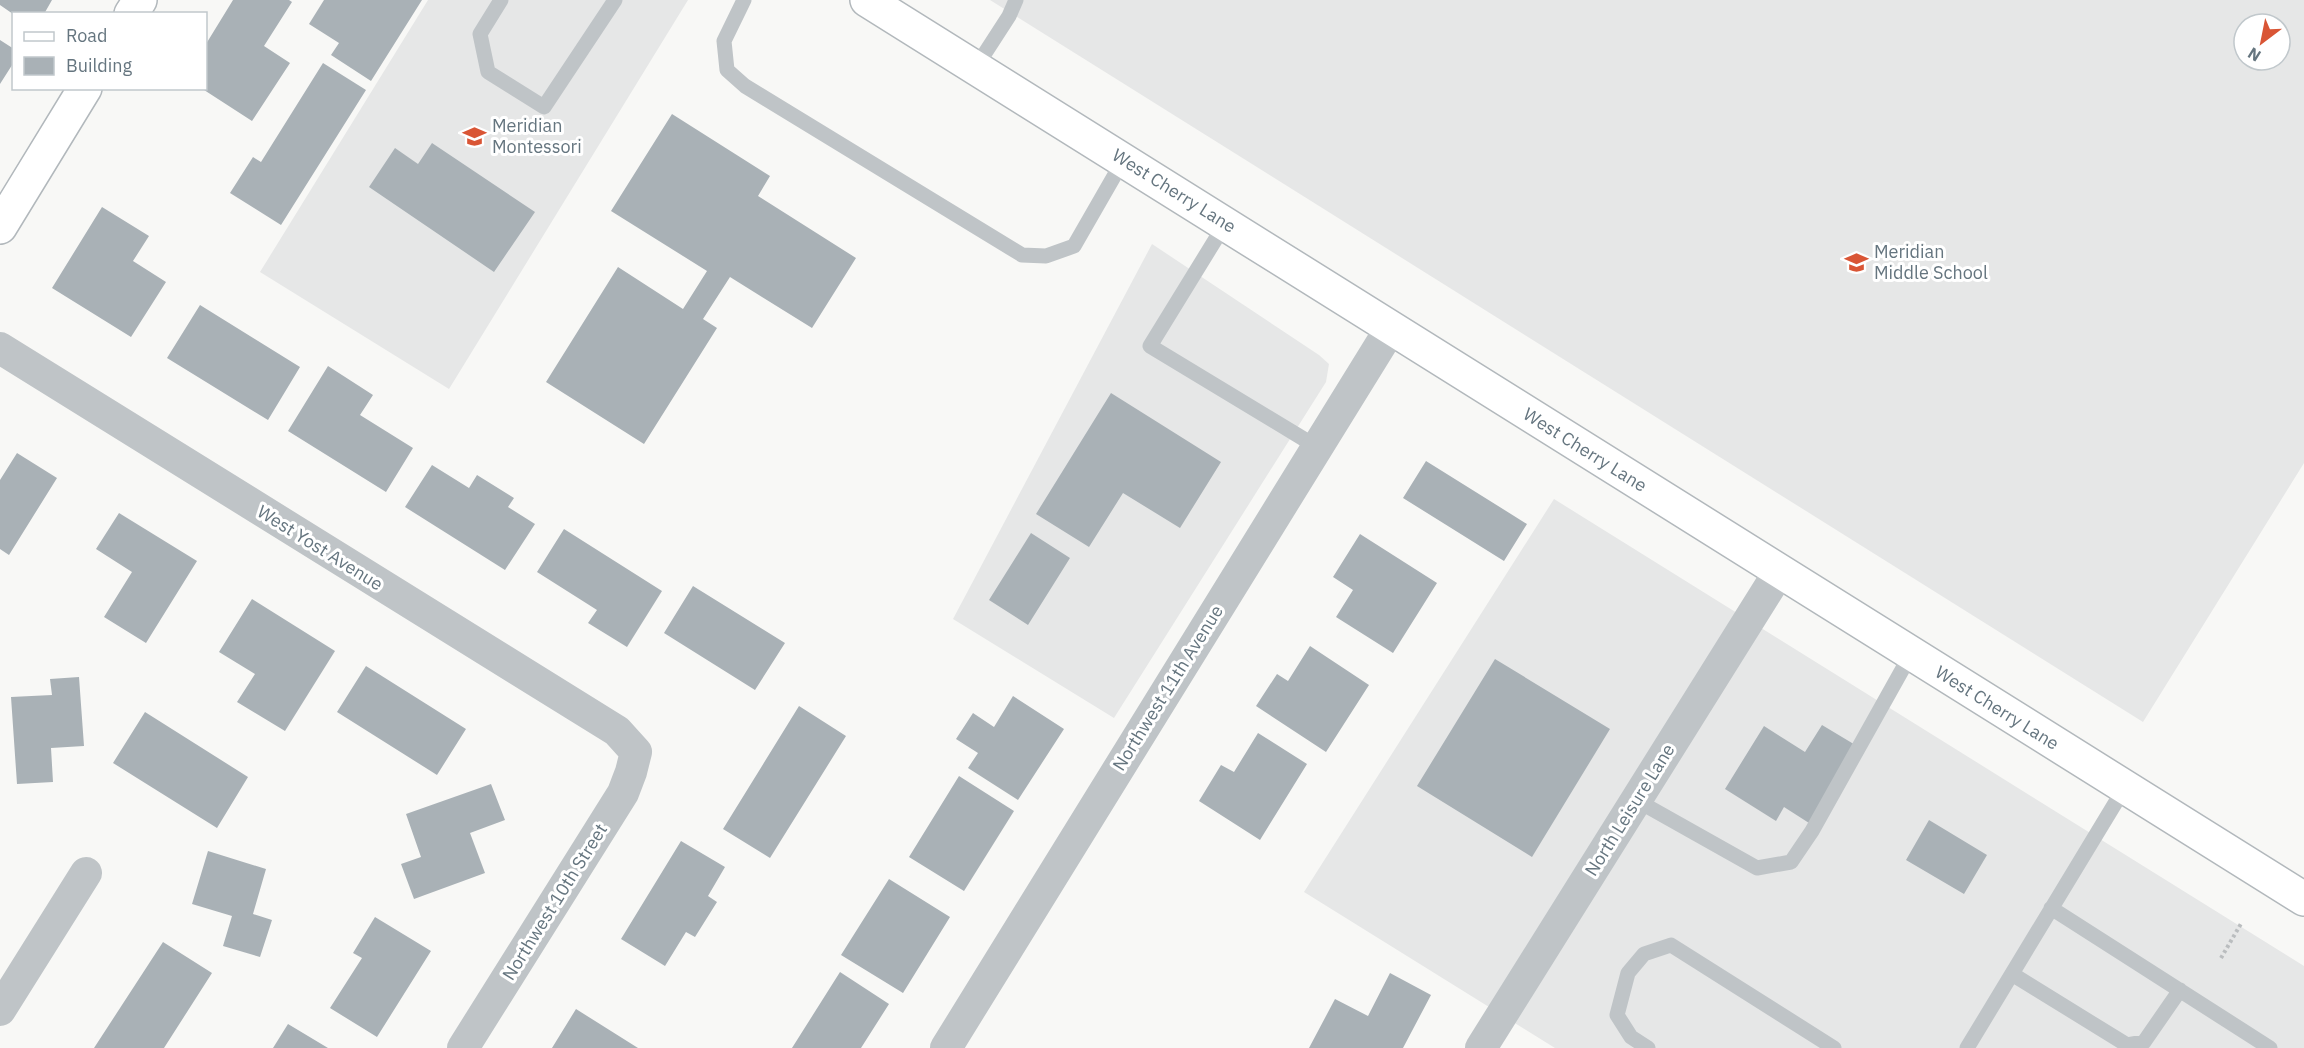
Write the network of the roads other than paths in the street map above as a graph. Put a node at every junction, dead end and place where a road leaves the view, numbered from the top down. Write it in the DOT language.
graph roads {
  1 [pos="501,0"];
  2 [pos="615,0"];
  3 [pos="744,0"];
  4 [pos="867,0"];
  5 [pos="1016,0"];
  6 [pos="976,67"];
  7 [pos="84,90"];
  8 [pos="1124,159"];
  9 [pos="1225,224"];
  10 [pos="0,227"];
  11 [pos="1391,328"];
  12 [pos="0,348"];
  13 [pos="1317,447"];
  14 [pos="1779,572"];
  15 [pos="1911,654"];
  16 [pos="636,752"];
  17 [pos="2125,787"];
  18 [pos="1636,800"];
  19 [pos="86,873"];
  20 [pos="2304,899"];
  21 [pos="2051,909"];
  22 [pos="2012,974"];
  23 [pos="2180,990"];
  24 [pos="0,1010"];
  25 [pos="463,1048"];
  26 [pos="946,1048"];
  27 [pos="1481,1048"];
  28 [pos="1648,1048"];
  29 [pos="1834,1048"];
  30 [pos="1967,1048"];
  31 [pos="2270,1048"];
  1 -- 2 [label="lane"];
  3 -- 8 [label="lane"];
  4 -- 6 [label="main road, West Cherry Lane"];
  5 -- 6 [label="lane"];
  6 -- 8 [label="main road, West Cherry Lane"];
  7 -- 10 [label="main road"];
  8 -- 9 [label="main road, West Cherry Lane"];
  9 -- 11 [label="main road, West Cherry Lane"];
  9 -- 13 [label="lane"];
  11 -- 13 [label="street, Northwest 11th Avenue"];
  11 -- 14 [label="main road, West Cherry Lane"];
  12 -- 16 [label="street, West Yost Avenue"];
  13 -- 26 [label="street, Northwest 11th Avenue"];
  14 -- 15 [label="main road, West Cherry Lane"];
  14 -- 18 [label="street, North Leisure Lane"];
  15 -- 17 [label="main road, West Cherry Lane"];
  15 -- 18 [label="lane"];
  16 -- 25 [label="street, Northwest 10th Street"];
  17 -- 20 [label="main road, West Cherry Lane"];
  17 -- 21 [label="lane"];
  18 -- 27 [label="street, North Leisure Lane"];
  19 -- 24 [label="street"];
  21 -- 22 [label="lane"];
  21 -- 23 [label="lane"];
  22 -- 23 [label="lane"];
  22 -- 30 [label="lane"];
  23 -- 31 [label="lane"];
  28 -- 29 [label="lane"];
}
